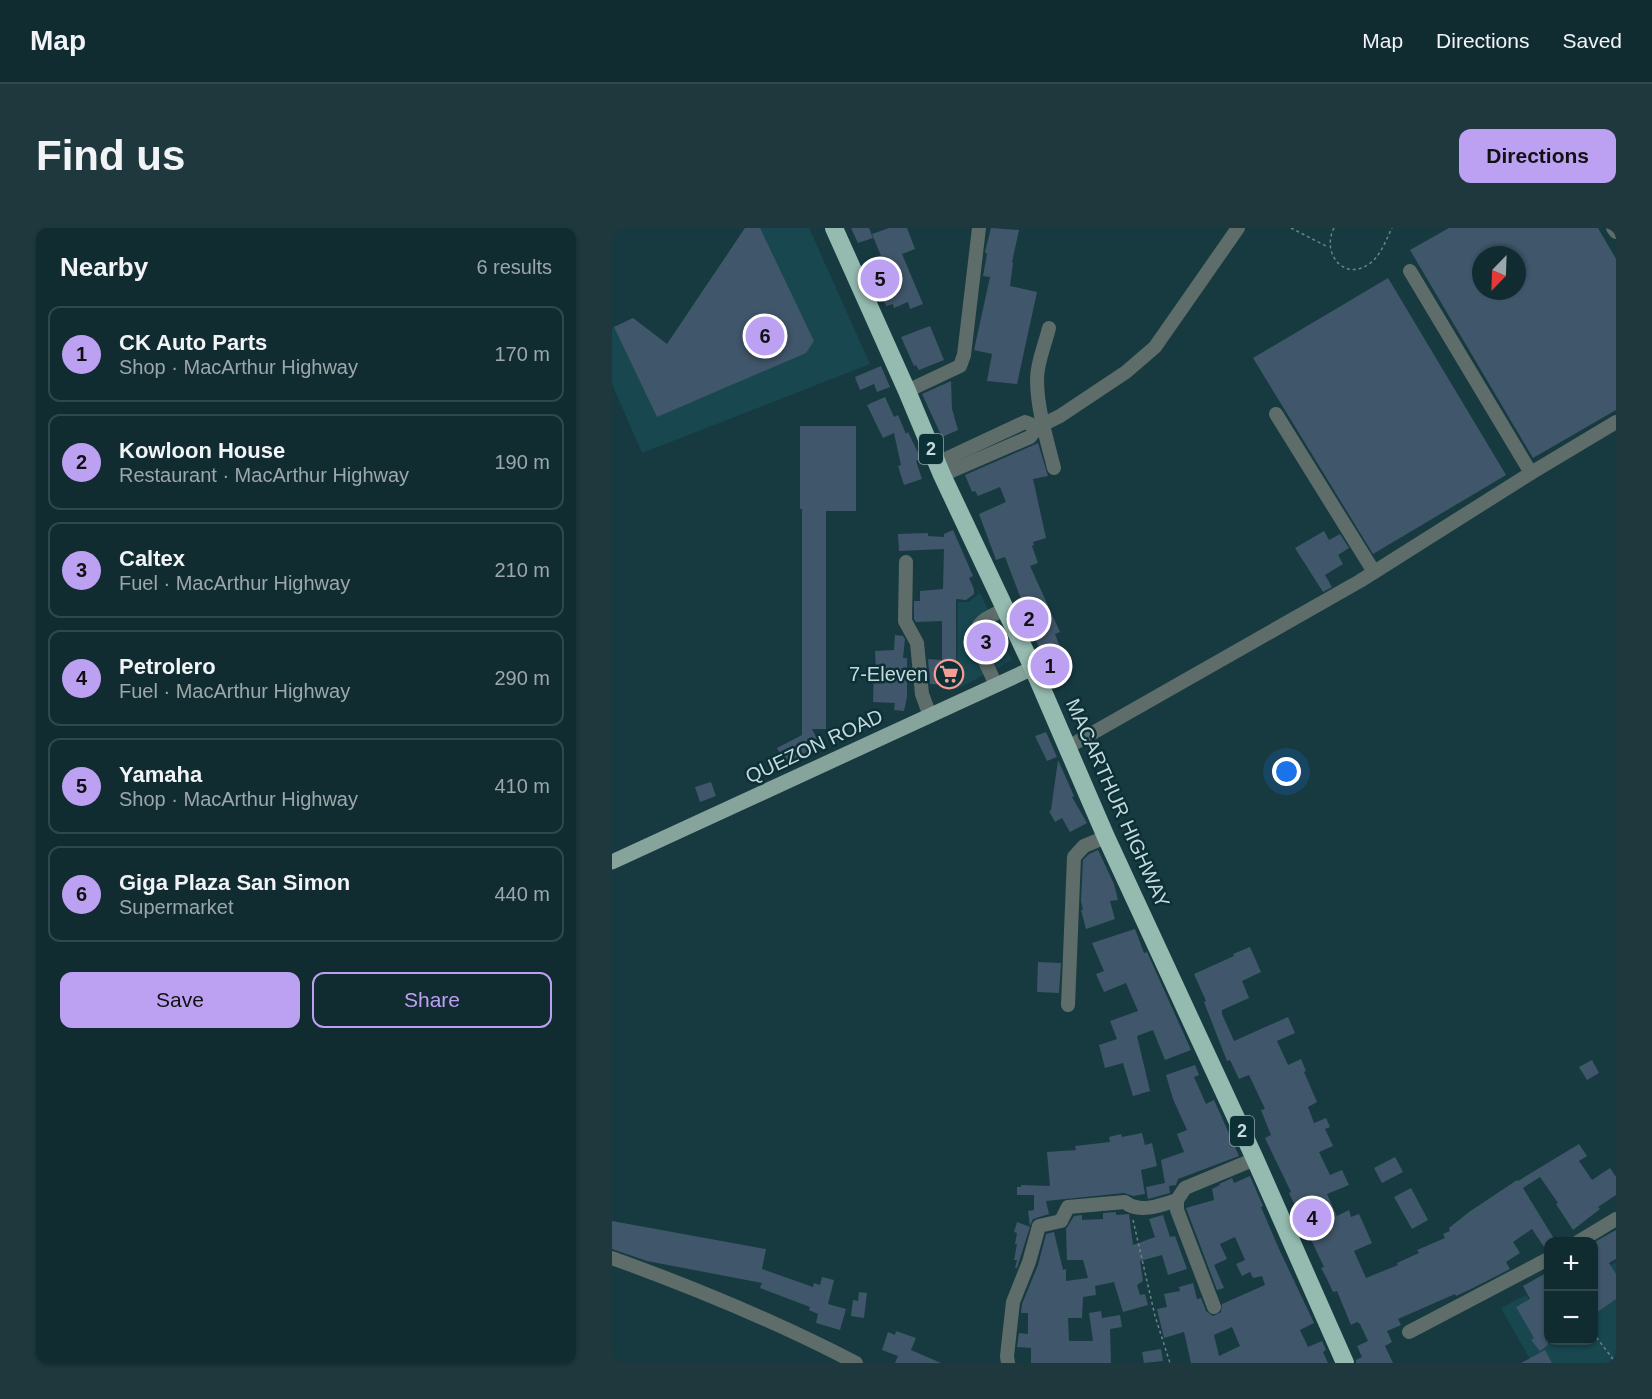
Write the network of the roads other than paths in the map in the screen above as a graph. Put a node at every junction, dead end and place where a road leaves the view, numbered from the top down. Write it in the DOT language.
graph roads {
  1 [pos="834,228"];
  2 [pos="979,228"];
  3 [pos="1238,228"];
  4 [pos="1613,228"];
  5 [pos="1616,232"];
  6 [pos="1410,271"];
  7 [pos="1049,328"];
  8 [pos="907,391"];
  9 [pos="1276,414"];
  10 [pos="1616,422"];
  11 [pos="1041,426"];
  12 [pos="1000,434"];
  13 [pos="977,444"];
  14 [pos="1005,447"];
  15 [pos="984,457"];
  16 [pos="1054,468"];
  17 [pos="940,469"];
  18 [pos="1532,473"];
  19 [pos="906,562"];
  20 [pos="1374,572"];
  21 [pos="1006,609"];
  22 [pos="973,627"];
  23 [pos="983,657"];
  24 [pos="1033,668"];
  25 [pos="996,685"];
  26 [pos="930,716"];
  27 [pos="1068,747"];
  28 [pos="1106,837"];
  29 [pos="612,862"];
  30 [pos="1068,1005"];
  31 [pos="1256,1159"];
  32 [pos="1177,1200"];
  33 [pos="1616,1219"];
  34 [pos="1586,1237"];
  35 [pos="612,1258"];
  36 [pos="1544,1261"];
  37 [pos="1214,1307"];
  38 [pos="1409,1332"];
  39 [pos="828,1349"];
  40 [pos="824,1363"];
  41 [pos="856,1363"];
  42 [pos="1008,1363"];
  43 [pos="1345,1363"];
  1 -- 8 [label="highway, MACARTHUR HIGHWAY / 2"];
  2 -- 8 [label="street"];
  3 -- 11 [label="street"];
  4 -- 5 [label="street"];
  6 -- 18 [label="street"];
  7 -- 11 [label="street"];
  8 -- 17 [label="highway, MACARTHUR HIGHWAY / 2"];
  9 -- 20 [label="street"];
  10 -- 18 [label="street"];
  11 -- 12 [label="street"];
  11 -- 14 [label="street"];
  11 -- 16 [label="street"];
  12 -- 13 [label="street"];
  12 -- 14 [label="street"];
  13 -- 15 [label="street"];
  13 -- 17 [label="street"];
  14 -- 15 [label="street"];
  15 -- 17 [label="street"];
  17 -- 21 [label="highway, MACARTHUR HIGHWAY / 2"];
  18 -- 20 [label="street"];
  19 -- 26 [label="street"];
  20 -- 27 [label="street"];
  21 -- 22 [label="street"];
  21 -- 24 [label="highway, MACARTHUR HIGHWAY / 2"];
  23 -- 25 [label="street"];
  24 -- 25 [label="main road, QUEZON ROAD"];
  24 -- 27 [label="highway, MACARTHUR HIGHWAY / 2"];
  25 -- 26 [label="main road, QUEZON ROAD"];
  26 -- 29 [label="main road, QUEZON ROAD"];
  27 -- 28 [label="highway, MACARTHUR HIGHWAY / 2"];
  28 -- 30 [label="street"];
  28 -- 31 [label="highway, MACARTHUR HIGHWAY / 2"];
  31 -- 32 [label="street"];
  31 -- 43 [label="highway, MACARTHUR HIGHWAY / 2"];
  32 -- 37 [label="street"];
  32 -- 42 [label="street"];
  33 -- 34 [label="street"];
  35 -- 39 [label="street"];
  36 -- 38 [label="street"];
  39 -- 40 [label="street"];
  39 -- 41 [label="street"];
}
